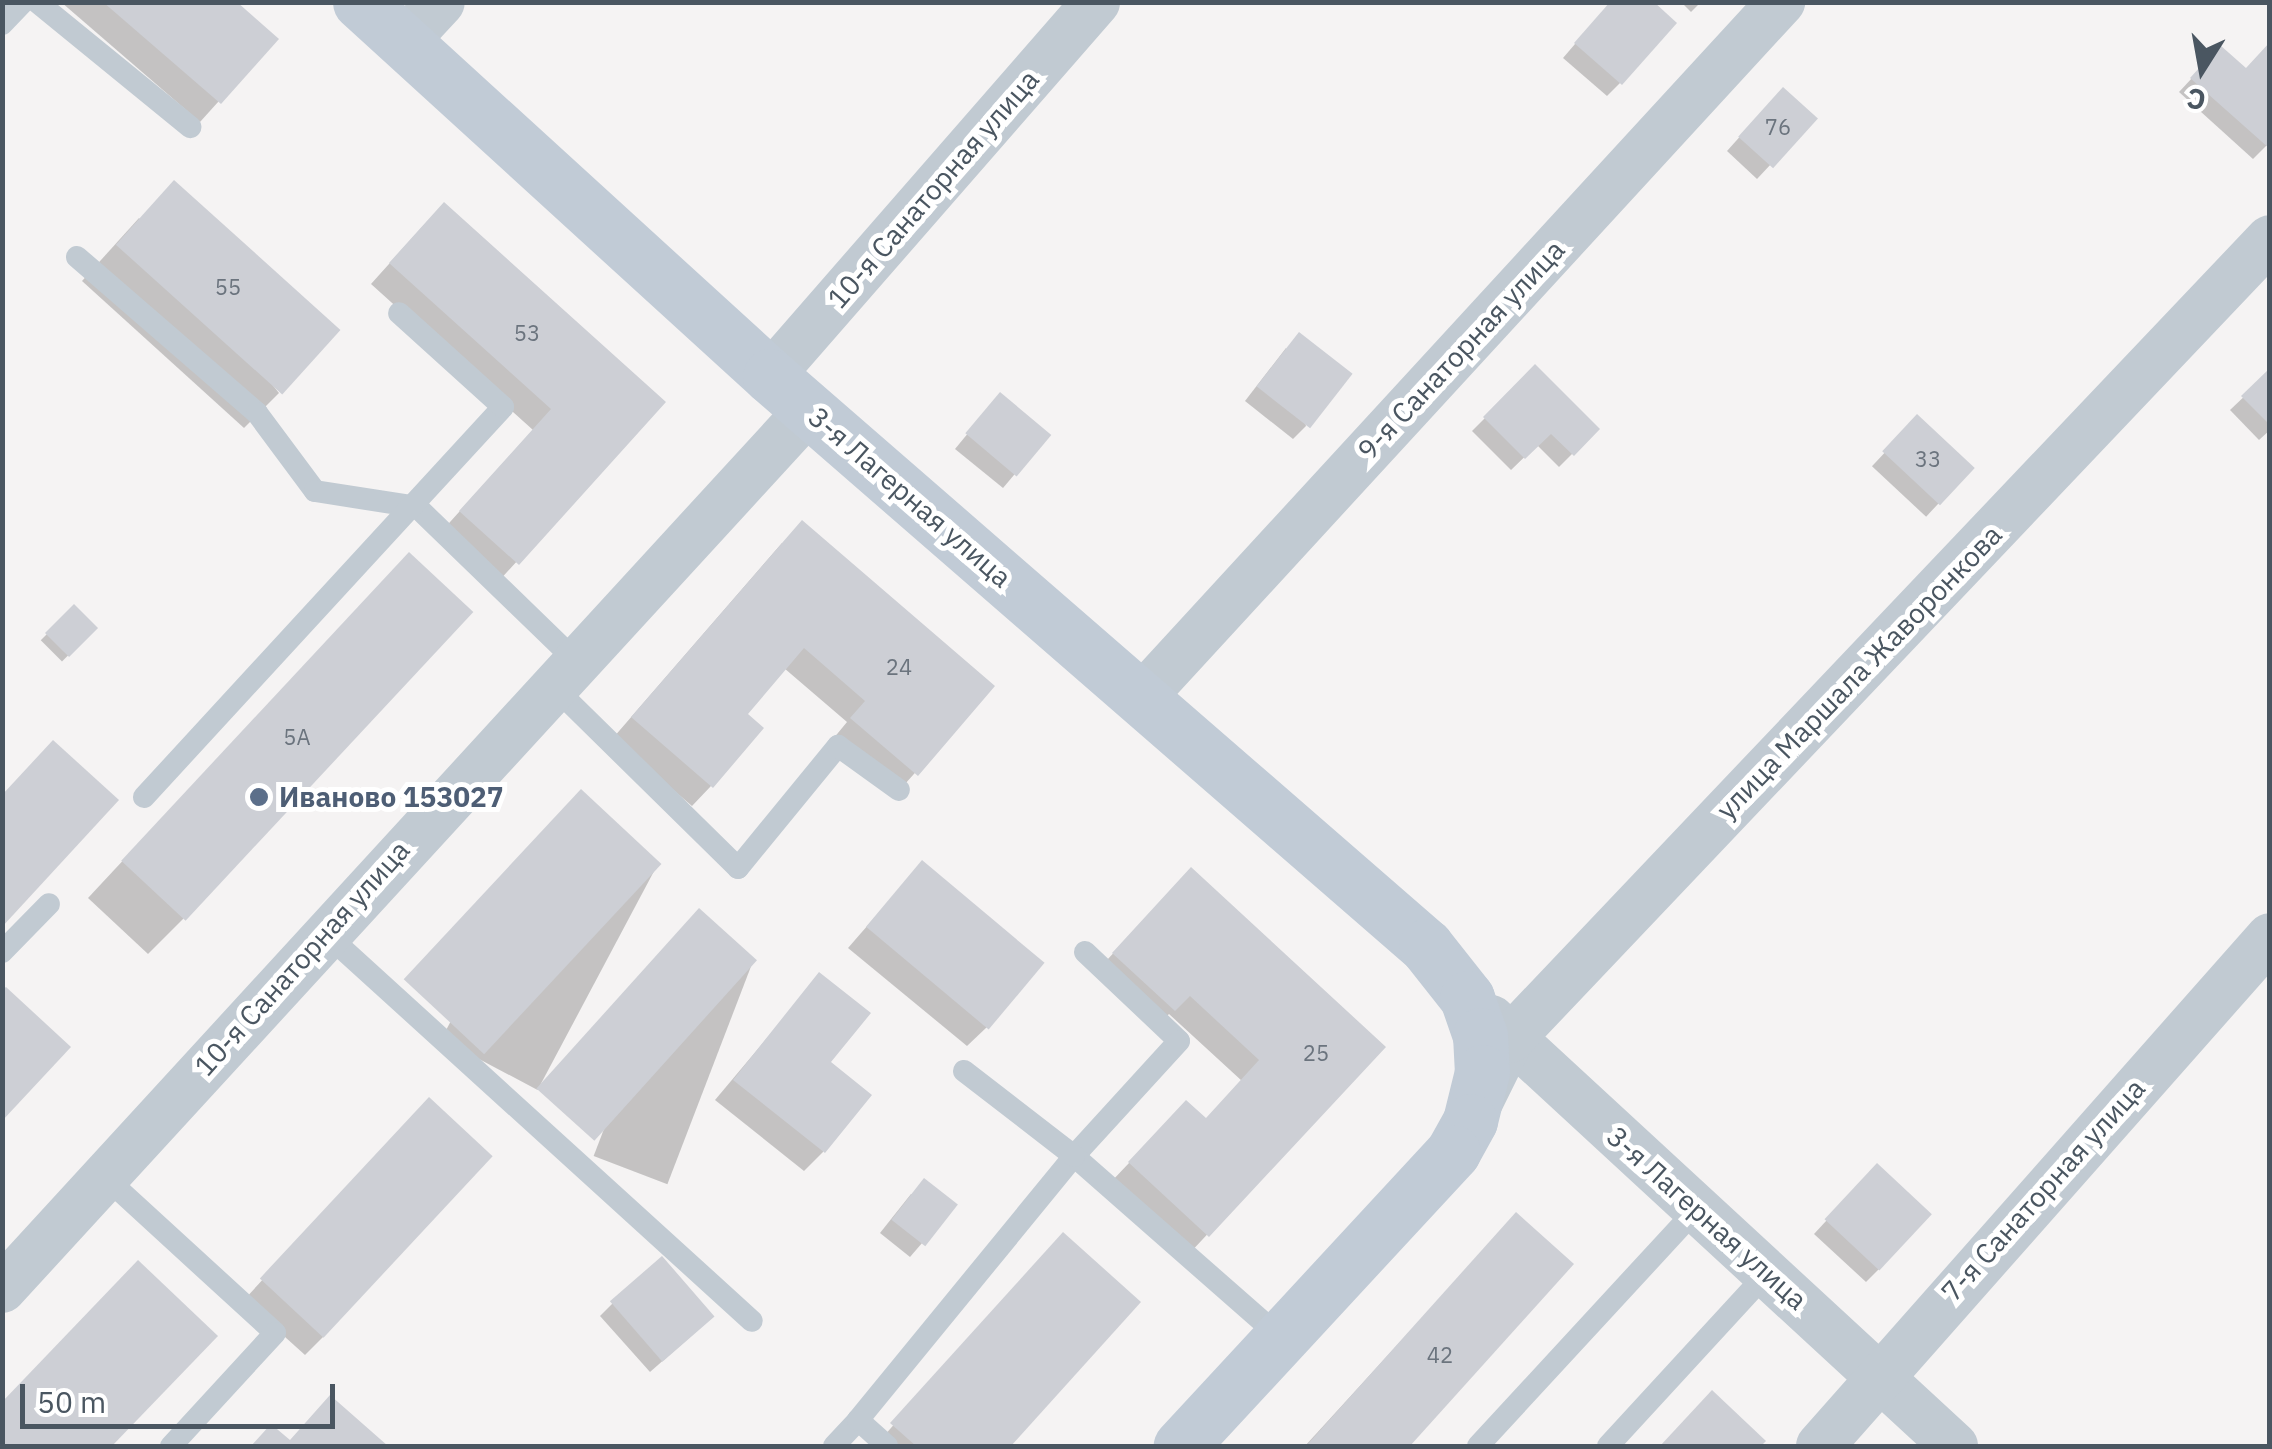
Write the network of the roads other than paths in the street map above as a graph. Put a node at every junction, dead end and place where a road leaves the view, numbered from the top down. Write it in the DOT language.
graph roads {
  1 [pos="23,2"];
  2 [pos="37,2"];
  3 [pos="360,2"];
  4 [pos="1096,2"];
  5 [pos="1781,2"];
  6 [pos="422,22"];
  7 [pos="2,24"];
  8 [pos="190,127"];
  9 [pos="2270,239"];
  10 [pos="78,256"];
  11 [pos="399,313"];
  12 [pos="790,392"];
  13 [pos="417,507"];
  14 [pos="565,674"];
  15 [pos="1141,698"];
  16 [pos="898,790"];
  17 [pos="144,796"];
  18 [pos="49,904"];
  19 [pos="324,932"];
  20 [pos="2270,936"];
  21 [pos="2,952"];
  22 [pos="1084,952"];
  23 [pos="1461,988"];
  24 [pos="1510,1038"];
  25 [pos="964,1071"];
  26 [pos="1470,1121"];
  27 [pos="1074,1156"];
  28 [pos="106,1178"];
  29 [pos="1697,1209"];
  30 [pos="1767,1274"];
  31 [pos="2,1289"];
  32 [pos="752,1321"];
  33 [pos="1282,1339"];
  34 [pos="1879,1374"];
  35 [pos="858,1420"];
  36 [pos="171,1446"];
  37 [pos="834,1446"];
  38 [pos="887,1446"];
  39 [pos="1181,1446"];
  40 [pos="1478,1446"];
  41 [pos="1608,1446"];
  42 [pos="1820,1446"];
  43 [pos="1954,1446"];
  1 -- 7 [label="lane"];
  2 -- 8 [label="lane"];
  3 -- 6 [label="main road, 3-я Лагерная улица"];
  4 -- 12 [label="street, 10-я Санаторная улица"];
  5 -- 15 [label="street, 9-я Санаторная улица"];
  6 -- 12 [label="main road, 3-я Лагерная улица"];
  9 -- 24 [label="street, улица Маршала Жаворонкова"];
  10 -- 13 [label="lane"];
  11 -- 13 [label="lane"];
  12 -- 14 [label="street, 10-я Санаторная улица"];
  12 -- 15 [label="main road, 3-я Лагерная улица"];
  13 -- 14 [label="lane"];
  13 -- 17 [label="lane"];
  14 -- 16 [label="lane"];
  14 -- 19 [label="street, 10-я Санаторная улица"];
  15 -- 23 [label="main road, 3-я Лагерная улица"];
  18 -- 21 [label="lane"];
  19 -- 28 [label="street, 10-я Санаторная улица"];
  19 -- 32 [label="lane"];
  20 -- 34 [label="street, 7-я Санаторная улица"];
  22 -- 27 [label="lane"];
  23 -- 24 [label="street, 3-я Лагерная улица"];
  23 -- 26 [label="main road, 3-я Лагерная улица"];
  24 -- 26 [label="street, улица Маршала Жаворонкова"];
  24 -- 29 [label="street, 3-я Лагерная улица"];
  25 -- 27 [label="lane"];
  26 -- 33 [label="main road, 3-я Лагерная улица"];
  27 -- 33 [label="lane"];
  27 -- 35 [label="lane"];
  28 -- 31 [label="street, 10-я Санаторная улица"];
  28 -- 36 [label="lane"];
  29 -- 30 [label="street, 3-я Лагерная улица"];
  29 -- 40 [label="lane"];
  30 -- 34 [label="street, 3-я Лагерная улица"];
  30 -- 41 [label="lane"];
  33 -- 39 [label="main road"];
  34 -- 42 [label="street, 7-я Санаторная улица"];
  34 -- 43 [label="street, 3-я Лагерная улица"];
  35 -- 37 [label="lane"];
  35 -- 38 [label="lane"];
}
